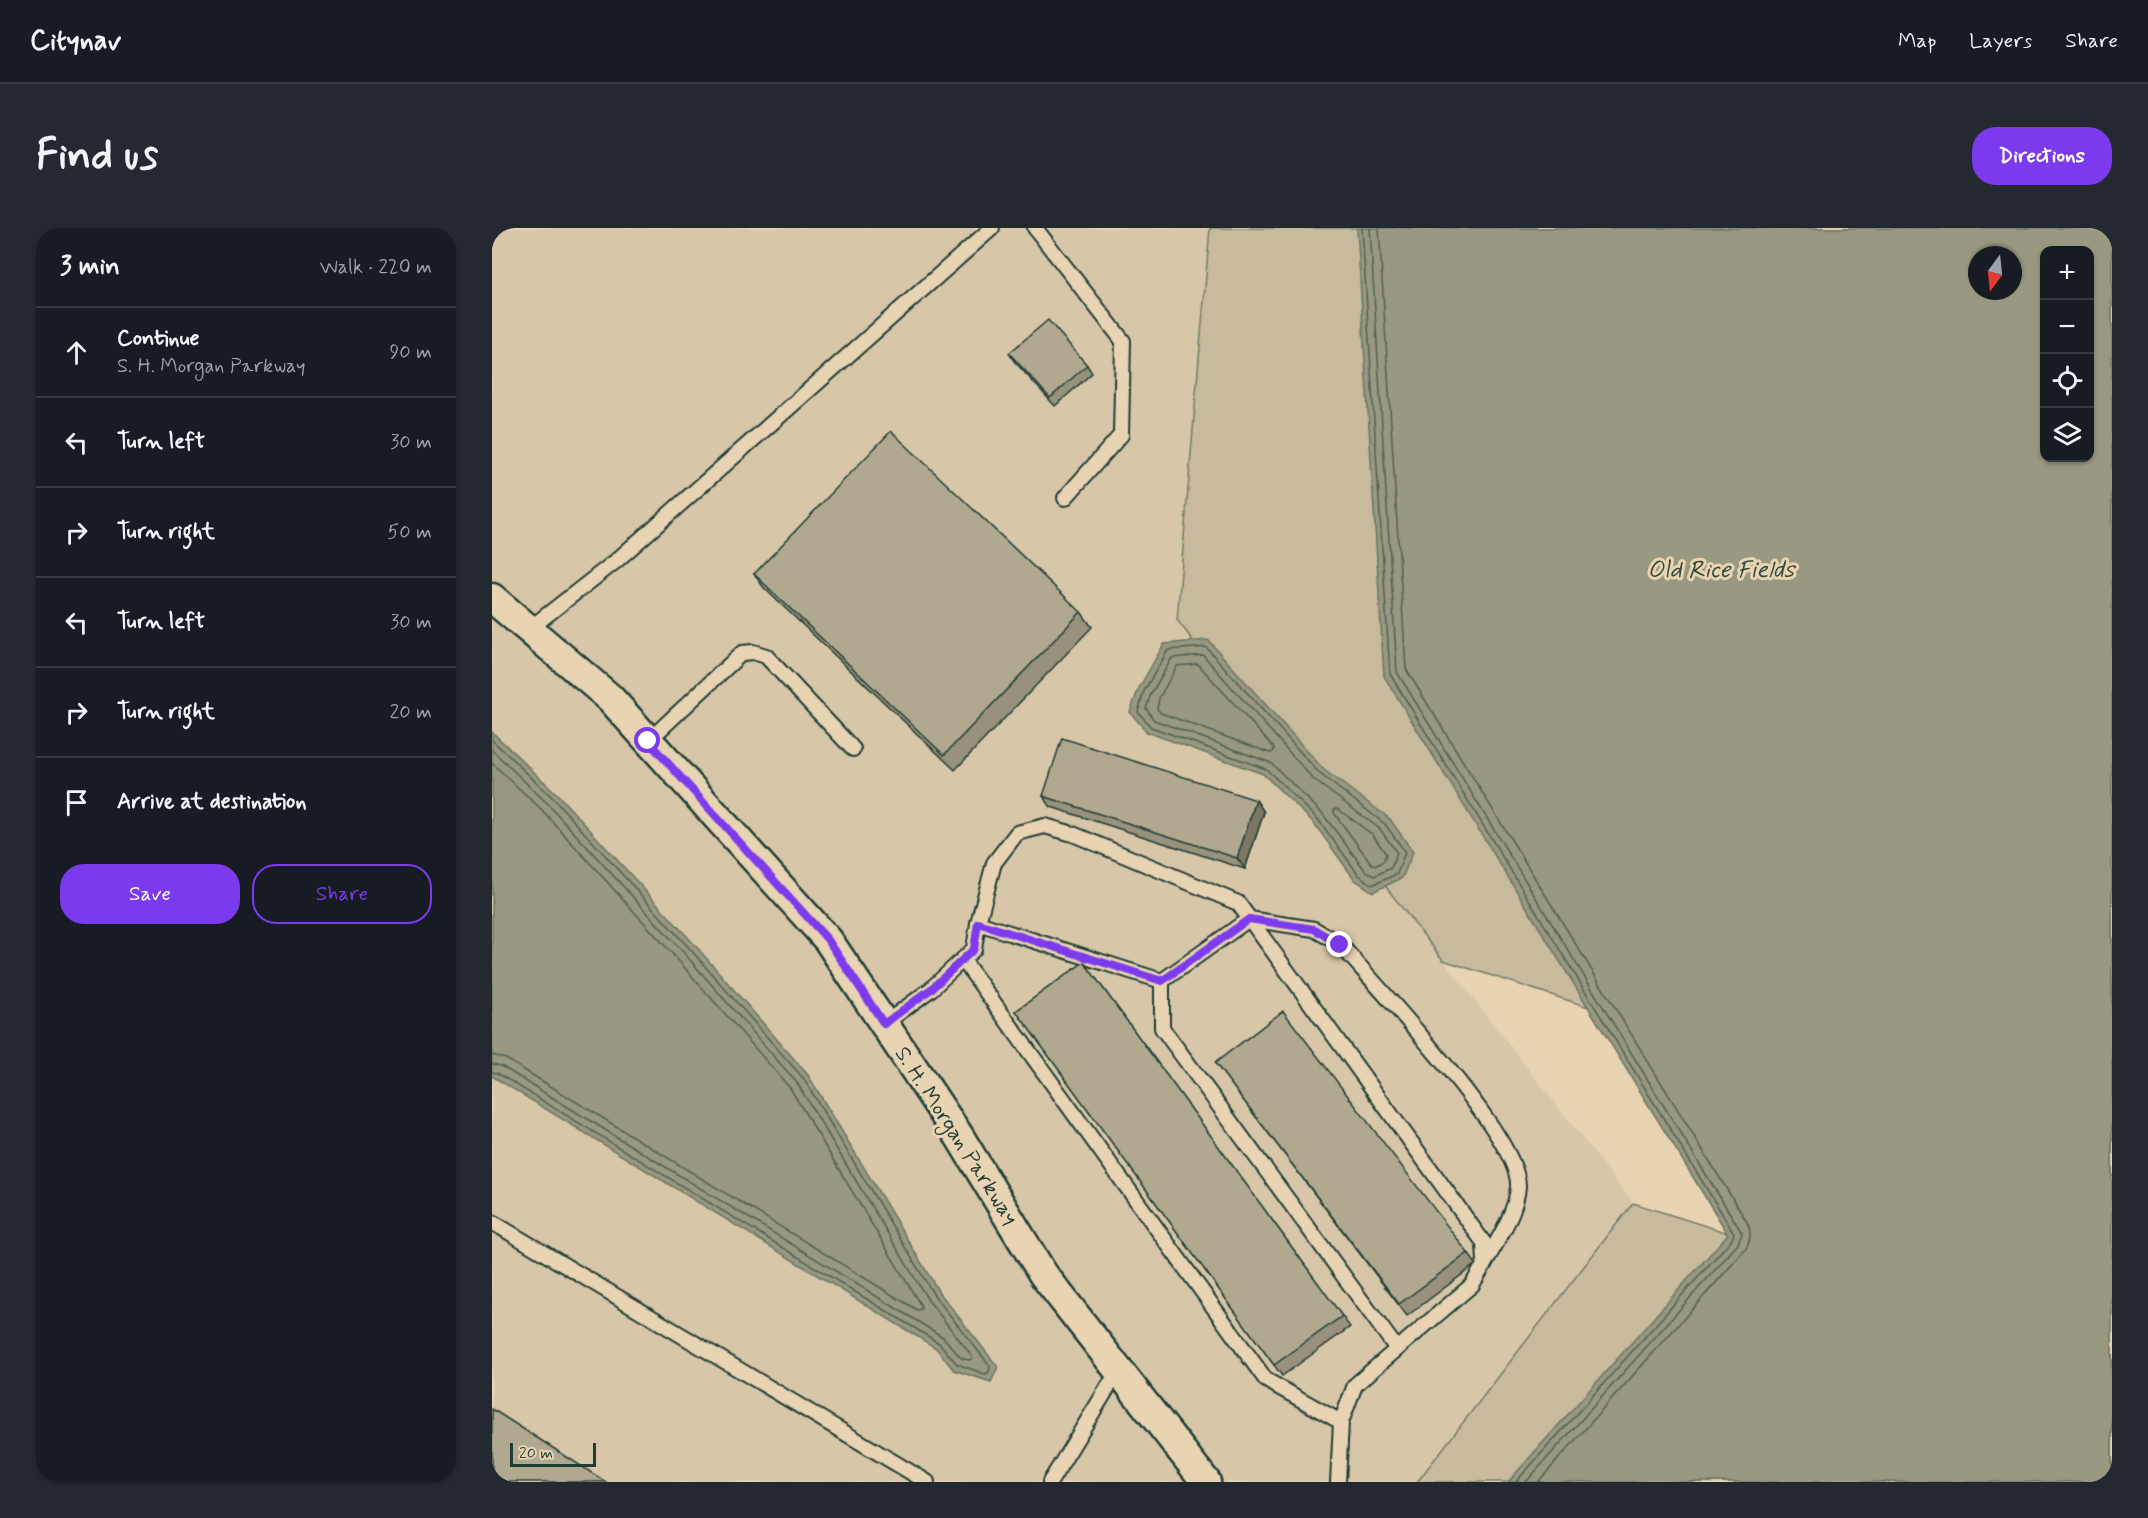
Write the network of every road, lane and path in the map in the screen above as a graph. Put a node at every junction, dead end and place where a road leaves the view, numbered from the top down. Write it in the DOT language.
graph roads {
  1 [pos="992,228"];
  2 [pos="1035,228"];
  3 [pos="1065,498"];
  4 [pos="492,598"];
  5 [pos="529,629"];
  6 [pos="648,741"];
  7 [pos="853,749"];
  8 [pos="1249,919"];
  9 [pos="978,923"];
  10 [pos="963,960"];
  11 [pos="1162,981"];
  12 [pos="884,1024"];
  13 [pos="492,1222"];
  14 [pos="1485,1263"];
  15 [pos="1397,1349"];
  16 [pos="1118,1371"];
  17 [pos="1341,1422"];
  18 [pos="927,1482"];
  19 [pos="1050,1482"];
  20 [pos="1206,1482"];
  21 [pos="1338,1482"];
  1 -- 5 [label="lane"];
  2 -- 3 [label="lane"];
  4 -- 5 [label="street, S. H. Morgan Parkway"];
  5 -- 6 [label="street, S. H. Morgan Parkway"];
  6 -- 7 [label="lane"];
  6 -- 12 [label="street, S. H. Morgan Parkway"];
  8 -- 9 [label="lane"];
  8 -- 11 [label="lane"];
  8 -- 14 [label="lane"];
  8 -- 14 [label="lane"];
  9 -- 10 [label="lane"];
  9 -- 11 [label="lane"];
  10 -- 12 [label="lane"];
  10 -- 17 [label="lane"];
  11 -- 15 [label="lane"];
  12 -- 16 [label="street, S. H. Morgan Parkway"];
  13 -- 18 [label="lane"];
  14 -- 15 [label="lane"];
  15 -- 17 [label="lane"];
  16 -- 19 [label="lane"];
  16 -- 20 [label="street, S. H. Morgan Parkway"];
  17 -- 21 [label="lane"];
}
